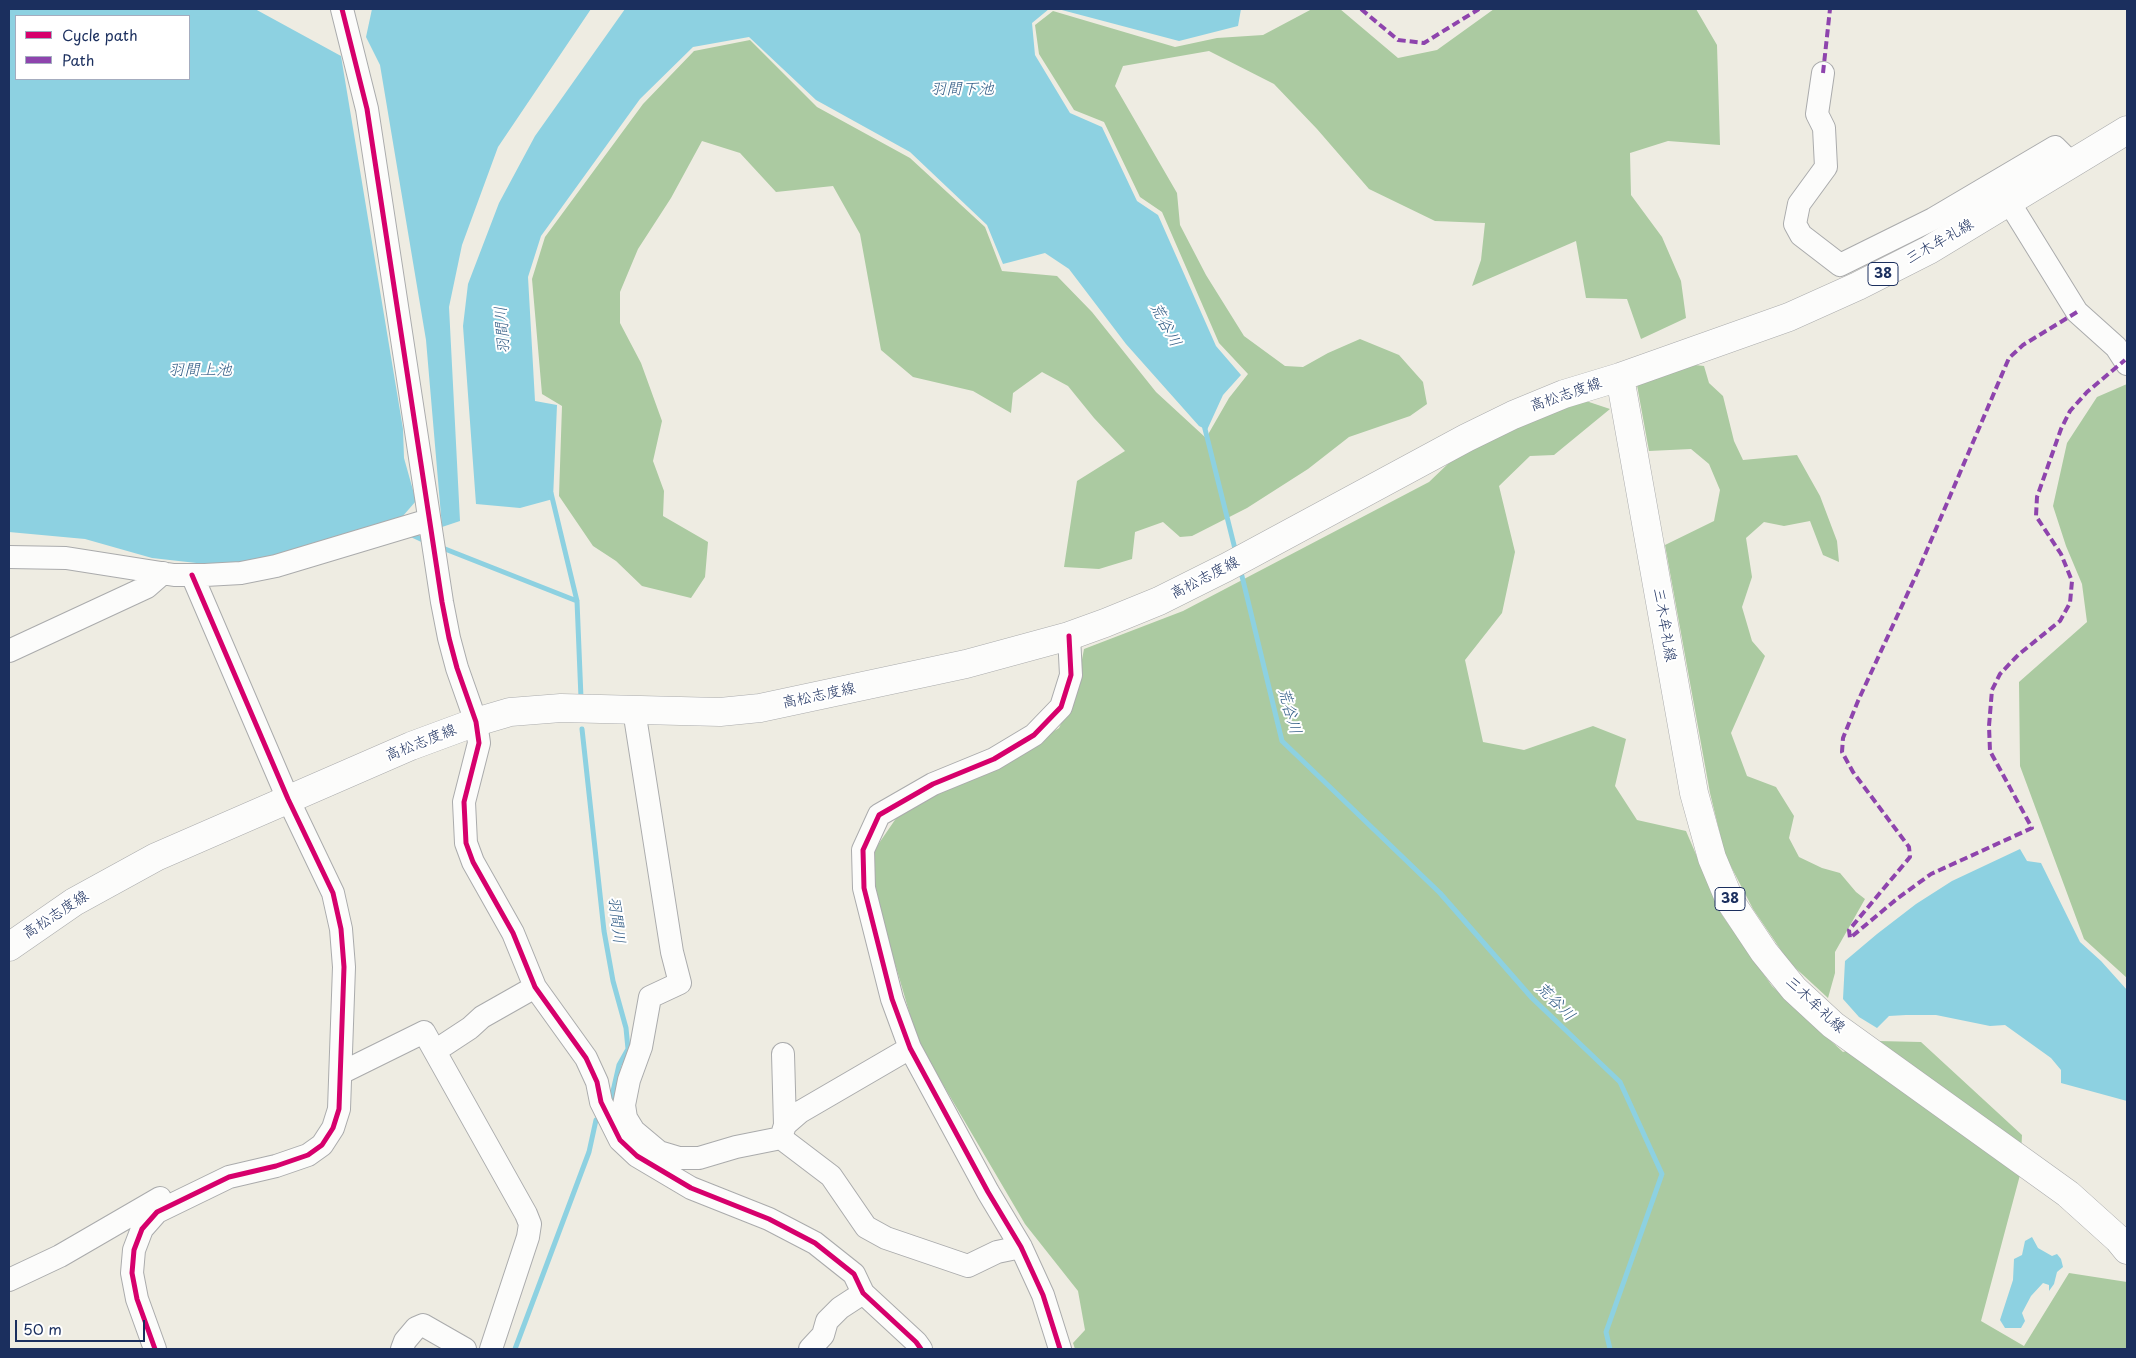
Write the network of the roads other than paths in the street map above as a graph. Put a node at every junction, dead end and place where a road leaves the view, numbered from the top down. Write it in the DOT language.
graph roads {
  1 [pos="342,9"];
  2 [pos="1824,73"];
  3 [pos="2127,130"];
  4 [pos="2072,164"];
  5 [pos="2009,202"];
  6 [pos="2127,364"];
  7 [pos="1620,377"];
  8 [pos="429,520"];
  9 [pos="9,557"];
  10 [pos="163,573"];
  11 [pos="192,575"];
  12 [pos="1069,636"];
  13 [pos="9,652"];
  14 [pos="634,710"];
  15 [pos="476,722"];
  16 [pos="288,800"];
  17 [pos="9,947"];
  18 [pos="535,987"];
  19 [pos="910,1048"];
  20 [pos="435,1051"];
  21 [pos="782,1054"];
  22 [pos="341,1073"];
  23 [pos="619,1122"];
  24 [pos="783,1132"];
  25 [pos="229,1176"];
  26 [pos="1021,1247"];
  27 [pos="2127,1250"];
  28 [pos="9,1280"];
  29 [pos="863,1293"];
  30 [pos="150,1345"];
  31 [pos="402,1349"];
  32 [pos="465,1349"];
  33 [pos="491,1349"];
  34 [pos="810,1349"];
  35 [pos="921,1349"];
  36 [pos="1060,1349"];
  1 -- 8 [label="street"];
  2 -- 4 [label="street"];
  3 -- 4 [label="main road, 三木牟礼線 / 38"];
  4 -- 5 [label="main road, 三木牟礼線 / 38"];
  5 -- 6 [label="street"];
  5 -- 7 [label="main road, 三木牟礼線 / 38"];
  7 -- 12 [label="main road, 高松志度線"];
  7 -- 27 [label="main road, 三木牟礼線 / 38"];
  8 -- 11 [label="street"];
  8 -- 15 [label="street"];
  9 -- 10 [label="street"];
  10 -- 11 [label="street"];
  10 -- 13 [label="street"];
  11 -- 16 [label="street"];
  12 -- 14 [label="main road, 高松志度線"];
  12 -- 19 [label="street"];
  14 -- 15 [label="main road, 高松志度線"];
  14 -- 23 [label="street"];
  15 -- 16 [label="main road, 高松志度線"];
  15 -- 18 [label="street"];
  16 -- 17 [label="main road, 高松志度線"];
  16 -- 22 [label="street"];
  18 -- 20 [label="street"];
  18 -- 23 [label="street"];
  19 -- 24 [label="street"];
  19 -- 26 [label="street"];
  20 -- 22 [label="street"];
  20 -- 33 [label="street"];
  21 -- 24 [label="street"];
  22 -- 25 [label="street"];
  23 -- 24 [label="street"];
  23 -- 29 [label="street"];
  24 -- 26 [label="street"];
  25 -- 28 [label="street"];
  25 -- 30 [label="street"];
  26 -- 36 [label="street"];
  29 -- 34 [label="street"];
  29 -- 35 [label="street"];
  31 -- 32 [label="street"];
}
